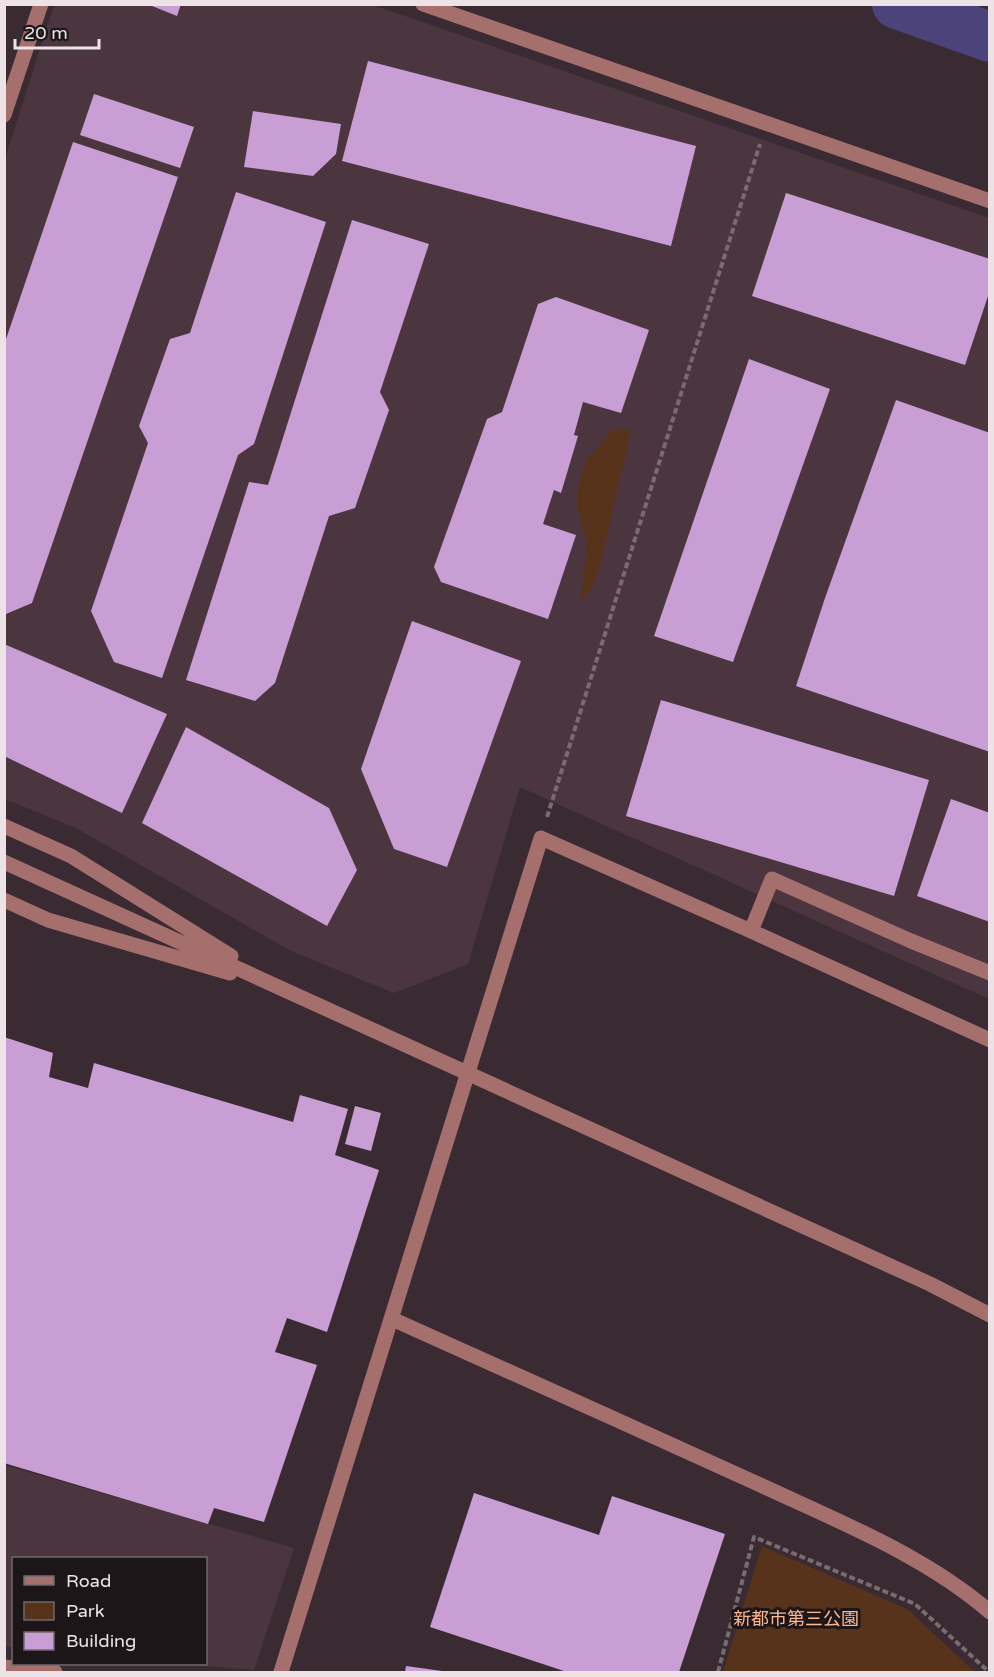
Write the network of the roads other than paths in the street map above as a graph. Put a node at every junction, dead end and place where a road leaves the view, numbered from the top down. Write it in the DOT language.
graph roads {
  1 [pos="41,4"];
  2 [pos="423,4"];
  3 [pos="4,115"];
  4 [pos="990,201"];
  5 [pos="4,826"];
  6 [pos="4,862"];
  7 [pos="4,900"];
  8 [pos="751,931"];
  9 [pos="990,973"];
  10 [pos="282,988"];
  11 [pos="990,1040"];
  12 [pos="468,1074"];
  13 [pos="990,1315"];
  14 [pos="392,1318"];
  15 [pos="990,1612"];
  16 [pos="4,1667"];
  17 [pos="55,1672"];
  18 [pos="281,1672"];
  1 -- 3 [label="street"];
  2 -- 4 [label="street"];
  5 -- 10 [label="street"];
  6 -- 10 [label="street"];
  7 -- 10 [label="street"];
  8 -- 9 [label="street"];
  8 -- 11 [label="street"];
  8 -- 12 [label="street"];
  10 -- 12 [label="street"];
  12 -- 13 [label="street"];
  12 -- 14 [label="street"];
  14 -- 15 [label="street"];
  14 -- 18 [label="street"];
  16 -- 17 [label="street"];
}
